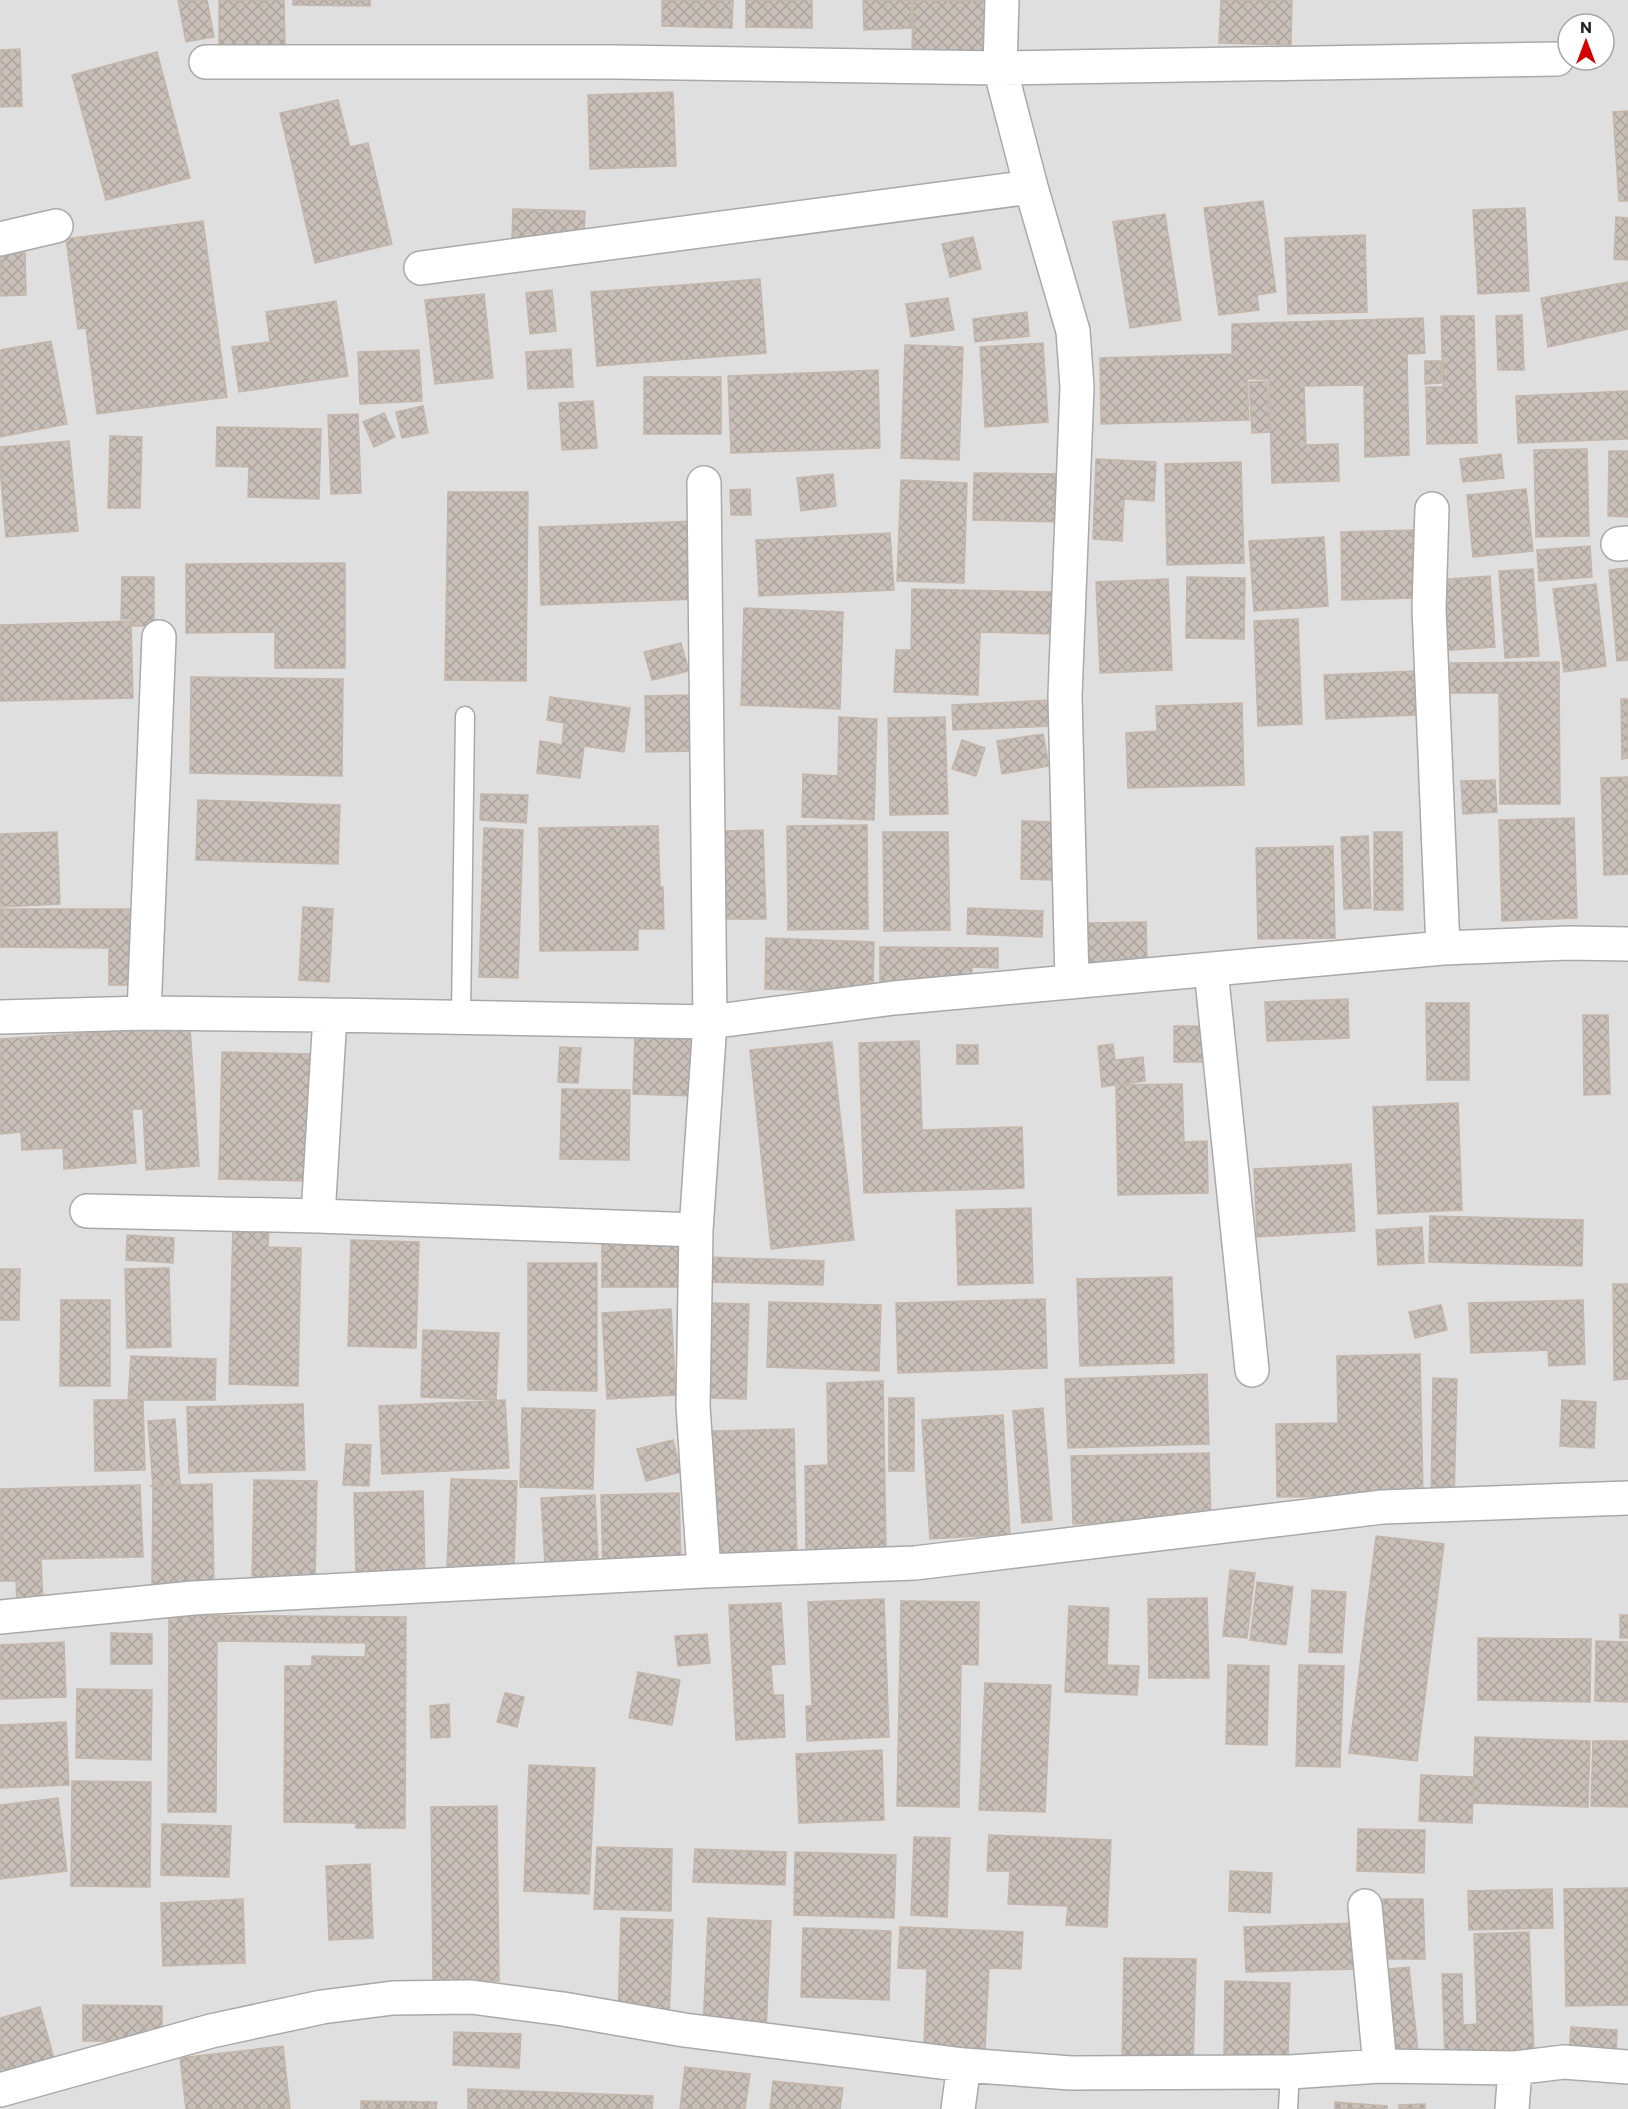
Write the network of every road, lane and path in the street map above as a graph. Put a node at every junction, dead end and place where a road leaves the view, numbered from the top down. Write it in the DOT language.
graph roads {
  1 [pos="1002,0"];
  2 [pos="1556,59"];
  3 [pos="206,62"];
  4 [pos="1000,68"];
  5 [pos="1031,187"];
  6 [pos="56,226"];
  7 [pos="0,239"];
  8 [pos="421,268"];
  9 [pos="704,483"];
  10 [pos="1432,509"];
  11 [pos="159,637"];
  12 [pos="465,716"];
  13 [pos="1628,944"];
  14 [pos="1443,948"];
  15 [pos="1210,970"];
  16 [pos="1072,982"];
  17 [pos="144,1013"];
  18 [pos="330,1015"];
  19 [pos="0,1017"];
  20 [pos="461,1017"];
  21 [pos="710,1022"];
  22 [pos="87,1211"];
  23 [pos="318,1216"];
  24 [pos="696,1230"];
  25 [pos="1252,1370"];
  26 [pos="1628,1498"];
  27 [pos="704,1571"];
  28 [pos="0,1617"];
  29 [pos="1365,1906"];
  30 [pos="964,2065"];
  31 [pos="1380,2066"];
  32 [pos="1628,2067"];
  33 [pos="1515,2068"];
  34 [pos="1290,2072"];
  35 [pos="0,2090"];
  36 [pos="958,2109"];
  37 [pos="1288,2109"];
  38 [pos="1512,2109"];
  1 -- 4 [label="street"];
  2 -- 4 [label="street"];
  3 -- 4 [label="street"];
  4 -- 5 [label="street"];
  5 -- 8 [label="street"];
  5 -- 16 [label="street"];
  6 -- 7 [label="street"];
  9 -- 21 [label="street"];
  10 -- 14 [label="street"];
  11 -- 17 [label="street"];
  12 -- 20 [label="lane"];
  13 -- 14 [label="street"];
  14 -- 15 [label="street"];
  15 -- 16 [label="street"];
  15 -- 25 [label="street"];
  16 -- 21 [label="street"];
  17 -- 18 [label="street"];
  17 -- 19 [label="street"];
  18 -- 20 [label="street"];
  18 -- 23 [label="street"];
  20 -- 21 [label="street"];
  21 -- 24 [label="street"];
  22 -- 23 [label="street"];
  23 -- 24 [label="street"];
  24 -- 27 [label="street"];
  26 -- 27 [label="street"];
  27 -- 28 [label="street"];
  29 -- 31 [label="street"];
  30 -- 34 [label="street"];
  30 -- 35 [label="street"];
  30 -- 36 [label="street"];
  31 -- 33 [label="street"];
  31 -- 34 [label="street"];
  32 -- 33 [label="street"];
  33 -- 38 [label="street"];
  34 -- 37 [label="lane"];
}
